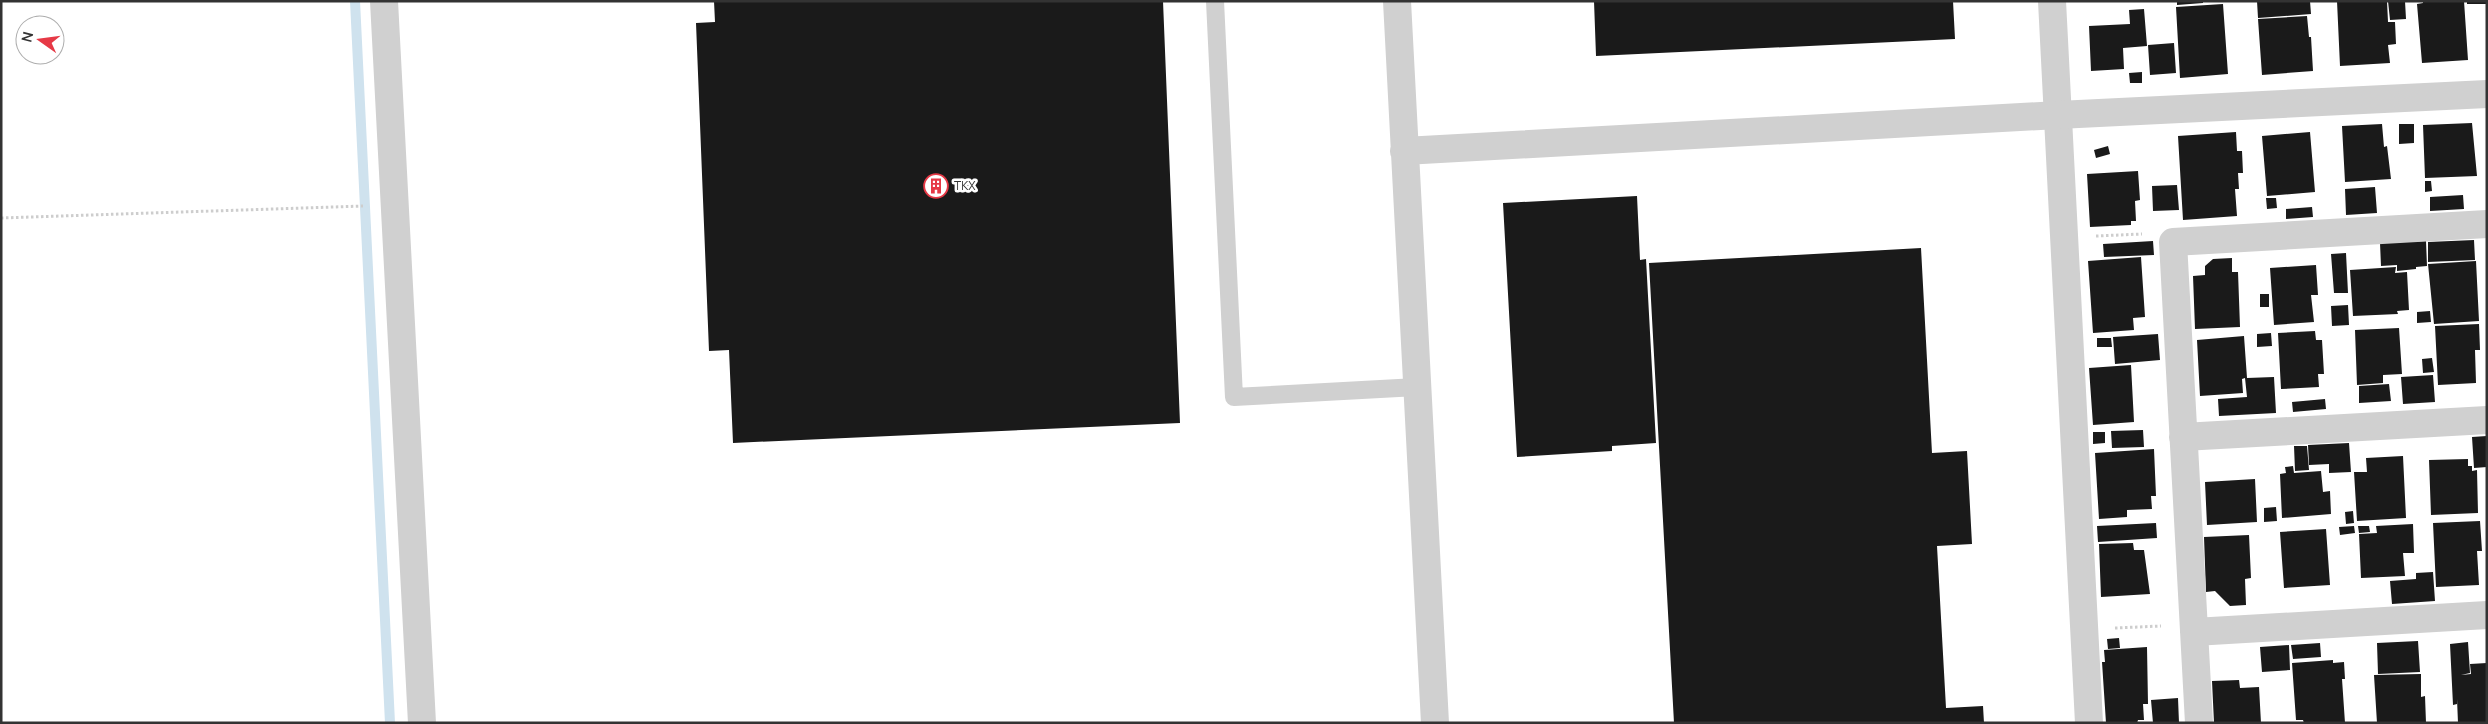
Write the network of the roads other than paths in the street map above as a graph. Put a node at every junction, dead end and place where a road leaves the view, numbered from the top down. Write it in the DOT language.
graph roads {
  1 [pos="384,1"];
  2 [pos="1215,1"];
  3 [pos="1397,1"];
  4 [pos="2052,1"];
  5 [pos="2487,94"];
  6 [pos="2058,115"];
  7 [pos="1404,151"];
  8 [pos="2487,224"];
  9 [pos="1417,387"];
  10 [pos="2487,420"];
  11 [pos="2183,437"];
  12 [pos="2487,615"];
  13 [pos="2194,628"];
  14 [pos="422,723"];
  15 [pos="1435,723"];
  16 [pos="2089,723"];
  17 [pos="2199,723"];
  1 -- 14 [label="street"];
  2 -- 9 [label="lane"];
  3 -- 7 [label="street"];
  4 -- 6 [label="street"];
  5 -- 6 [label="street"];
  6 -- 7 [label="street"];
  6 -- 16 [label="street"];
  7 -- 9 [label="street"];
  8 -- 11 [label="street"];
  9 -- 15 [label="street"];
  10 -- 11 [label="street"];
  11 -- 13 [label="street"];
  12 -- 13 [label="street"];
  13 -- 17 [label="street"];
}
